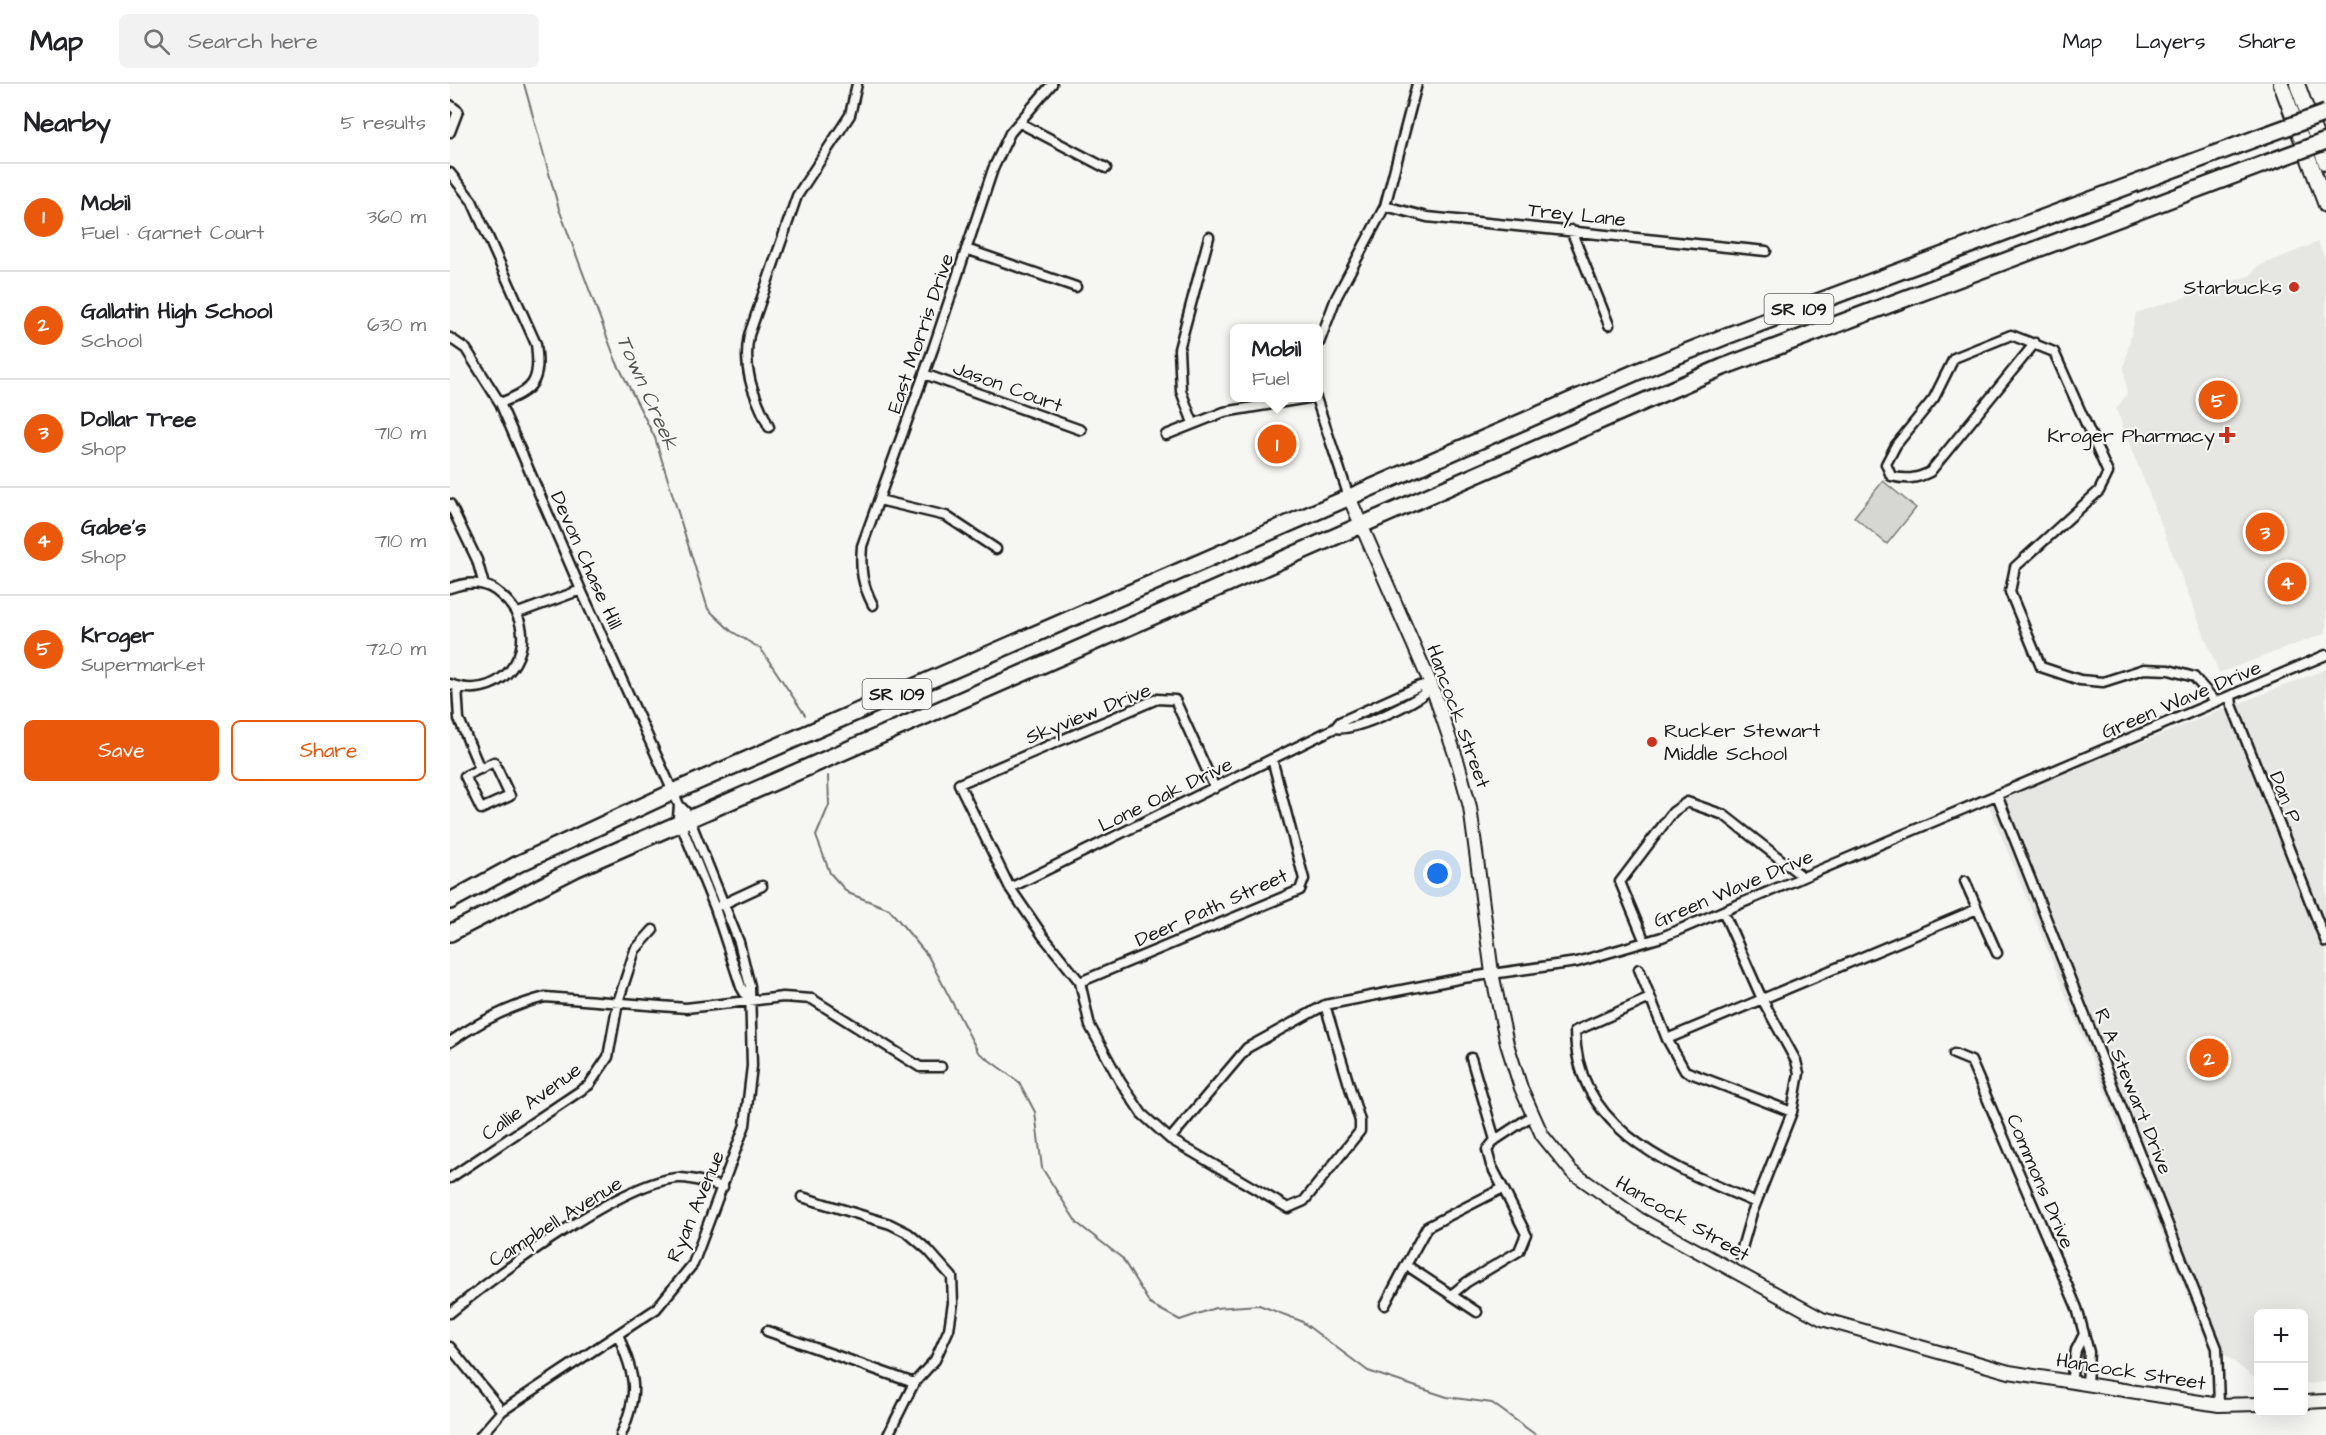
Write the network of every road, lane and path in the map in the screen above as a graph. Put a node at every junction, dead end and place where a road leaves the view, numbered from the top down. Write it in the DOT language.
graph roads {
  1 [pos="857,84"];
  2 [pos="1052,84"];
  3 [pos="1416,84"];
  4 [pos="2281,84"];
  5 [pos="2297,84"];
  6 [pos="450,105"];
  7 [pos="2326,113"];
  8 [pos="1020,123"];
  9 [pos="450,132"];
  10 [pos="2326,141"];
  11 [pos="2326,163"];
  12 [pos="1106,168"];
  13 [pos="450,173"];
  14 [pos="2326,205"];
  15 [pos="1385,206"];
  16 [pos="1571,230"];
  17 [pos="1209,237"];
  18 [pos="966,249"];
  19 [pos="1766,251"];
  20 [pos="1076,287"];
  21 [pos="1609,326"];
  22 [pos="1323,332"];
  23 [pos="450,338"];
  24 [pos="2035,343"];
  25 [pos="924,374"];
  26 [pos="1284,402"];
  27 [pos="1317,402"];
  28 [pos="500,403"];
  29 [pos="1193,423"];
  30 [pos="769,427"];
  31 [pos="1081,430"];
  32 [pos="1166,435"];
  33 [pos="1349,497"];
  34 [pos="879,500"];
  35 [pos="450,504"];
  36 [pos="1362,524"];
  37 [pos="996,549"];
  38 [pos="484,585"];
  39 [pos="450,588"];
  40 [pos="581,590"];
  41 [pos="873,605"];
  42 [pos="518,613"];
  43 [pos="2326,655"];
  44 [pos="454,686"];
  45 [pos="1432,687"];
  46 [pos="2231,701"];
  47 [pos="2216,702"];
  48 [pos="1272,759"];
  49 [pos="480,769"];
  50 [pos="1215,788"];
  51 [pos="1998,795"];
  52 [pos="676,798"];
  53 [pos="685,820"];
  54 [pos="1803,877"];
  55 [pos="1965,881"];
  56 [pos="762,886"];
  57 [pos="1010,888"];
  58 [pos="450,901"];
  59 [pos="724,903"];
  60 [pos="715,908"];
  61 [pos="1977,909"];
  62 [pos="1723,911"];
  63 [pos="653,930"];
  64 [pos="450,933"];
  65 [pos="1645,942"];
  66 [pos="2326,942"];
  67 [pos="1997,953"];
  68 [pos="1639,969"];
  69 [pos="1492,973"];
  70 [pos="1080,982"];
  71 [pos="1650,998"];
  72 [pos="748,999"];
  73 [pos="1761,999"];
  74 [pos="618,1002"];
  75 [pos="1325,1005"];
  76 [pos="1666,1039"];
  77 [pos="450,1042"];
  78 [pos="1954,1054"];
  79 [pos="1471,1058"];
  80 [pos="941,1067"];
  81 [pos="1792,1112"];
  82 [pos="1533,1115"];
  83 [pos="1170,1139"];
  84 [pos="1495,1140"];
  85 [pos="450,1178"];
  86 [pos="723,1186"];
  87 [pos="1503,1188"];
  88 [pos="802,1197"];
  89 [pos="1756,1203"];
  90 [pos="1740,1255"];
  91 [pos="1406,1265"];
  92 [pos="1451,1295"];
  93 [pos="1385,1305"];
  94 [pos="1477,1312"];
  95 [pos="450,1313"];
  96 [pos="767,1331"];
  97 [pos="2084,1333"];
  98 [pos="618,1334"];
  99 [pos="450,1347"];
  100 [pos="2071,1382"];
  101 [pos="914,1383"];
  102 [pos="2087,1384"];
  103 [pos="2326,1401"];
  104 [pos="2308,1402"];
  105 [pos="2254,1404"];
  106 [pos="2219,1405"];
  107 [pos="502,1411"];
  108 [pos="481,1435"];
  109 [pos="621,1435"];
  110 [pos="888,1435"];
  1 -- 30 [label="street"];
  2 -- 8 [label="street, East Morris Drive"];
  3 -- 15 [label="street"];
  4 -- 14 [label="main road"];
  5 -- 11 [label="main road"];
  6 -- 9 [label="street"];
  7 -- 33 [label="highway, SR 109, bridge"];
  8 -- 12 [label="street"];
  8 -- 18 [label="street, East Morris Drive"];
  10 -- 36 [label="highway, SR 109, bridge"];
  13 -- 28 [label="street"];
  15 -- 16 [label="street, Trey Lane"];
  15 -- 22 [label="street"];
  16 -- 19 [label="street, Trey Lane"];
  16 -- 21 [label="street"];
  17 -- 29 [label="street"];
  18 -- 20 [label="street"];
  18 -- 25 [label="street, East Morris Drive"];
  23 -- 28 [label="street, Devon Chase Hill"];
  24 -- 24 [label="street"];
  24 -- 47 [label="street"];
  25 -- 31 [label="street, Jason Court"];
  25 -- 34 [label="street, East Morris Drive"];
  26 -- 29 [label="street"];
  27 -- 33 [label="street, Hancock Street"];
  28 -- 40 [label="street, Devon Chase Hill"];
  29 -- 32 [label="street"];
  33 -- 36 [label="street, Hancock Street"];
  33 -- 52 [label="highway, SR 109"];
  34 -- 37 [label="street"];
  34 -- 41 [label="street, East Morris Drive"];
  35 -- 38 [label="street"];
  36 -- 45 [label="street, Hancock Street"];
  36 -- 53 [label="highway, SR 109"];
  38 -- 39 [label="street"];
  38 -- 42 [label="street"];
  40 -- 42 [label="street"];
  40 -- 52 [label="street, Devon Chase Hill"];
  42 -- 44 [label="street"];
  43 -- 46 [label="street, Green Wave Drive"];
  44 -- 49 [label="street"];
  45 -- 48 [label="street, Lone Oak Drive"];
  45 -- 69 [label="street, Hancock Street"];
  46 -- 47 [label="street, Green Wave Drive"];
  46 -- 66 [label="street, Dan P"];
  47 -- 51 [label="street, Green Wave Drive"];
  48 -- 50 [label="street, Lone Oak Drive"];
  48 -- 70 [label="street, Deer Path Street"];
  49 -- 49 [label="street"];
  50 -- 57 [label="street, Lone Oak Drive"];
  50 -- 57 [label="street, Skyview Drive"];
  51 -- 54 [label="street, Green Wave Drive"];
  51 -- 106 [label="street, R A Stewart Drive"];
  52 -- 53 [label="street, Ryan Avenue"];
  52 -- 58 [label="highway, SR 109"];
  53 -- 59 [label="street, Ryan Avenue"];
  53 -- 60 [label="street, Ryan Avenue"];
  53 -- 64 [label="highway, SR 109"];
  54 -- 62 [label="street, Green Wave Drive"];
  54 -- 65 [label="street"];
  55 -- 61 [label="street"];
  56 -- 59 [label="street"];
  57 -- 70 [label="street"];
  59 -- 60 [label="street"];
  59 -- 72 [label="street, Ryan Avenue"];
  60 -- 72 [label="street, Ryan Avenue"];
  61 -- 67 [label="street"];
  61 -- 73 [label="street"];
  62 -- 65 [label="street, Green Wave Drive"];
  62 -- 73 [label="street"];
  63 -- 74 [label="street, Callie Avenue"];
  65 -- 69 [label="street, Green Wave Drive"];
  68 -- 71 [label="street"];
  69 -- 75 [label="street, Green Wave Drive"];
  69 -- 82 [label="street, Hancock Street"];
  70 -- 83 [label="street"];
  71 -- 76 [label="street"];
  71 -- 89 [label="street"];
  72 -- 74 [label="street"];
  72 -- 80 [label="street"];
  72 -- 86 [label="street, Ryan Avenue"];
  73 -- 76 [label="street"];
  73 -- 81 [label="street"];
  74 -- 77 [label="street"];
  74 -- 85 [label="street, Callie Avenue"];
  75 -- 83 [label="street, Green Wave Drive"];
  75 -- 83 [label="street"];
  76 -- 81 [label="street"];
  78 -- 97 [label="street, Commons Drive"];
  79 -- 84 [label="street"];
  81 -- 89 [label="street"];
  82 -- 84 [label="street"];
  82 -- 100 [label="street, Hancock Street"];
  84 -- 87 [label="street"];
  86 -- 95 [label="street, Campbell Avenue"];
  86 -- 98 [label="street, Ryan Avenue"];
  87 -- 91 [label="street"];
  87 -- 92 [label="street"];
  88 -- 101 [label="street"];
  89 -- 90 [label="street"];
  91 -- 92 [label="street"];
  91 -- 93 [label="street"];
  92 -- 94 [label="street"];
  96 -- 101 [label="street"];
  97 -- 100 [label="street"];
  97 -- 102 [label="street, Commons Drive"];
  98 -- 107 [label="street, Ryan Avenue"];
  98 -- 109 [label="street"];
  99 -- 107 [label="street"];
  100 -- 102 [label="street, Hancock Street"];
  101 -- 110 [label="street"];
  102 -- 106 [label="street, Hancock Street"];
  103 -- 104 [label="street"];
  105 -- 106 [label="street, Hancock Street"];
  107 -- 108 [label="street, Ryan Avenue"];
}
